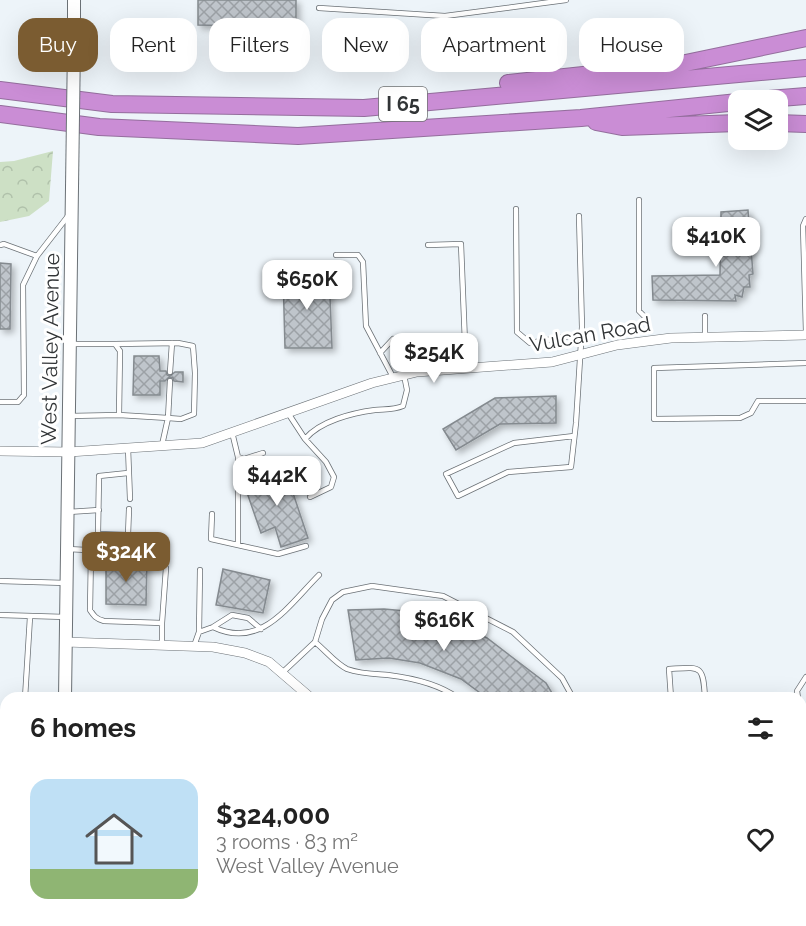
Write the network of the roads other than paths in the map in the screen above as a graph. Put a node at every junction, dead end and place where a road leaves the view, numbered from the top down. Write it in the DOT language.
graph roads {
  1 [pos="74,0"];
  2 [pos="566,0"];
  3 [pos="319,8"];
  4 [pos="806,38"];
  5 [pos="806,68"];
  6 [pos="0,90"];
  7 [pos="806,96"];
  8 [pos="788,97"];
  9 [pos="728,103"];
  10 [pos="364,108"];
  11 [pos="0,114"];
  12 [pos="581,118"];
  13 [pos="728,123"];
  14 [pos="788,123"];
  15 [pos="806,124"];
  16 [pos="639,200"];
  17 [pos="516,209"];
  18 [pos="72,212"];
  19 [pos="579,216"];
  20 [pos="806,219"];
  21 [pos="0,245"];
  22 [pos="428,245"];
  23 [pos="336,255"];
  24 [pos="37,256"];
  25 [pos="805,274"];
  26 [pos="806,304"];
  27 [pos="705,315"];
  28 [pos="645,317"];
  29 [pos="581,334"];
  30 [pos="806,334"];
  31 [pos="705,338"];
  32 [pos="393,339"];
  33 [pos="172,343"];
  34 [pos="70,344"];
  35 [pos="115,344"];
  36 [pos="380,353"];
  37 [pos="580,355"];
  38 [pos="806,363"];
  39 [pos="466,368"];
  40 [pos="170,372"];
  41 [pos="404,375"];
  42 [pos="393,377"];
  43 [pos="170,381"];
  44 [pos="806,401"];
  45 [pos="0,402"];
  46 [pos="287,412"];
  47 [pos="119,415"];
  48 [pos="69,416"];
  49 [pos="168,418"];
  50 [pos="232,432"];
  51 [pos="574,436"];
  52 [pos="304,439"];
  53 [pos="162,445"];
  54 [pos="128,448"];
  55 [pos="0,451"];
  56 [pos="69,452"];
  57 [pos="263,453"];
  58 [pos="238,457"];
  59 [pos="128,473"];
  60 [pos="310,497"];
  61 [pos="130,499"];
  62 [pos="129,509"];
  63 [pos="99,510"];
  64 [pos="67,513"];
  65 [pos="212,514"];
  66 [pos="238,545"];
  67 [pos="306,546"];
  68 [pos="67,549"];
  69 [pos="166,568"];
  70 [pos="200,570"];
  71 [pos="319,575"];
  72 [pos="0,581"];
  73 [pos="66,583"];
  74 [pos="0,615"];
  75 [pos="30,617"];
  76 [pos="66,617"];
  77 [pos="162,623"];
  78 [pos="213,627"];
  79 [pos="261,629"];
  80 [pos="199,632"];
  81 [pos="65,642"];
  82 [pos="315,642"];
  83 [pos="162,645"];
  84 [pos="194,646"];
  85 [pos="282,674"];
  86 [pos="806,677"];
  87 [pos="26,692"];
  88 [pos="64,692"];
  89 [pos="304,692"];
  90 [pos="451,692"];
  91 [pos="570,692"];
  92 [pos="671,692"];
  93 [pos="705,692"];
  94 [pos="797,692"];
  1 -- 18 [label="street, West Valley Avenue, bridge"];
  2 -- 3 [label="lane"];
  4 -- 10 [label="highway"];
  5 -- 10 [label="highway, I 65"];
  6 -- 10 [label="highway, I 65"];
  7 -- 8 [label="highway"];
  9 -- 12 [label="highway, I 65"];
  11 -- 12 [label="highway, I 65"];
  12 -- 13 [label="highway"];
  14 -- 15 [label="highway"];
  16 -- 28 [label="lane"];
  17 -- 29 [label="lane"];
  18 -- 24 [label="lane"];
  18 -- 34 [label="street, West Valley Avenue"];
  19 -- 29 [label="lane"];
  20 -- 25 [label="lane"];
  21 -- 24 [label="lane"];
  22 -- 39 [label="lane"];
  23 -- 36 [label="lane"];
  24 -- 45 [label="lane"];
  25 -- 26 [label="lane"];
  26 -- 30 [label="lane"];
  27 -- 31 [label="lane"];
  29 -- 37 [label="lane"];
  30 -- 31 [label="street, Vulcan Road"];
  31 -- 37 [label="street, Vulcan Road"];
  32 -- 36 [label="lane"];
  33 -- 35 [label="lane"];
  33 -- 40 [label="lane"];
  33 -- 49 [label="lane"];
  34 -- 35 [label="lane"];
  34 -- 48 [label="street, West Valley Avenue"];
  35 -- 47 [label="lane"];
  36 -- 42 [label="lane"];
  37 -- 39 [label="street, Vulcan Road"];
  37 -- 51 [label="lane"];
  38 -- 44 [label="lane"];
  39 -- 41 [label="street, Vulcan Road"];
  41 -- 42 [label="street, Vulcan Road"];
  41 -- 52 [label="lane"];
  42 -- 46 [label="street, Vulcan Road"];
  43 -- 49 [label="lane"];
  46 -- 50 [label="street, Vulcan Road"];
  46 -- 52 [label="lane"];
  47 -- 48 [label="lane"];
  47 -- 49 [label="lane"];
  48 -- 56 [label="street, West Valley Avenue"];
  49 -- 53 [label="lane"];
  50 -- 53 [label="street, Vulcan Road"];
  50 -- 58 [label="lane"];
  51 -- 51 [label="lane"];
  52 -- 60 [label="lane"];
  53 -- 54 [label="street, Vulcan Road"];
  54 -- 56 [label="street, Vulcan Road"];
  54 -- 59 [label="lane"];
  55 -- 56 [label="street, Vulcan Road"];
  56 -- 64 [label="street, West Valley Avenue"];
  57 -- 58 [label="lane"];
  58 -- 66 [label="lane"];
  59 -- 61 [label="lane"];
  59 -- 63 [label="lane"];
  62 -- 63 [label="lane"];
  63 -- 64 [label="lane"];
  64 -- 68 [label="street, West Valley Avenue"];
  65 -- 66 [label="lane"];
  66 -- 67 [label="lane"];
  68 -- 73 [label="street, West Valley Avenue"];
  68 -- 77 [label="lane"];
  69 -- 77 [label="lane"];
  70 -- 80 [label="lane"];
  71 -- 79 [label="lane"];
  72 -- 73 [label="lane"];
  73 -- 76 [label="street, West Valley Avenue"];
  74 -- 75 [label="lane"];
  75 -- 76 [label="lane"];
  75 -- 87 [label="lane"];
  76 -- 81 [label="street, West Valley Avenue"];
  77 -- 83 [label="lane"];
  78 -- 79 [label="lane"];
  78 -- 79 [label="lane"];
  78 -- 80 [label="lane"];
  80 -- 84 [label="lane"];
  81 -- 83 [label="street"];
  81 -- 88 [label="street, West Valley Avenue"];
  82 -- 85 [label="lane"];
  82 -- 90 [label="lane"];
  82 -- 91 [label="lane"];
  83 -- 84 [label="street"];
  84 -- 85 [label="street"];
  85 -- 89 [label="street"];
  86 -- 94 [label="lane"];
  92 -- 93 [label="lane"];
}
